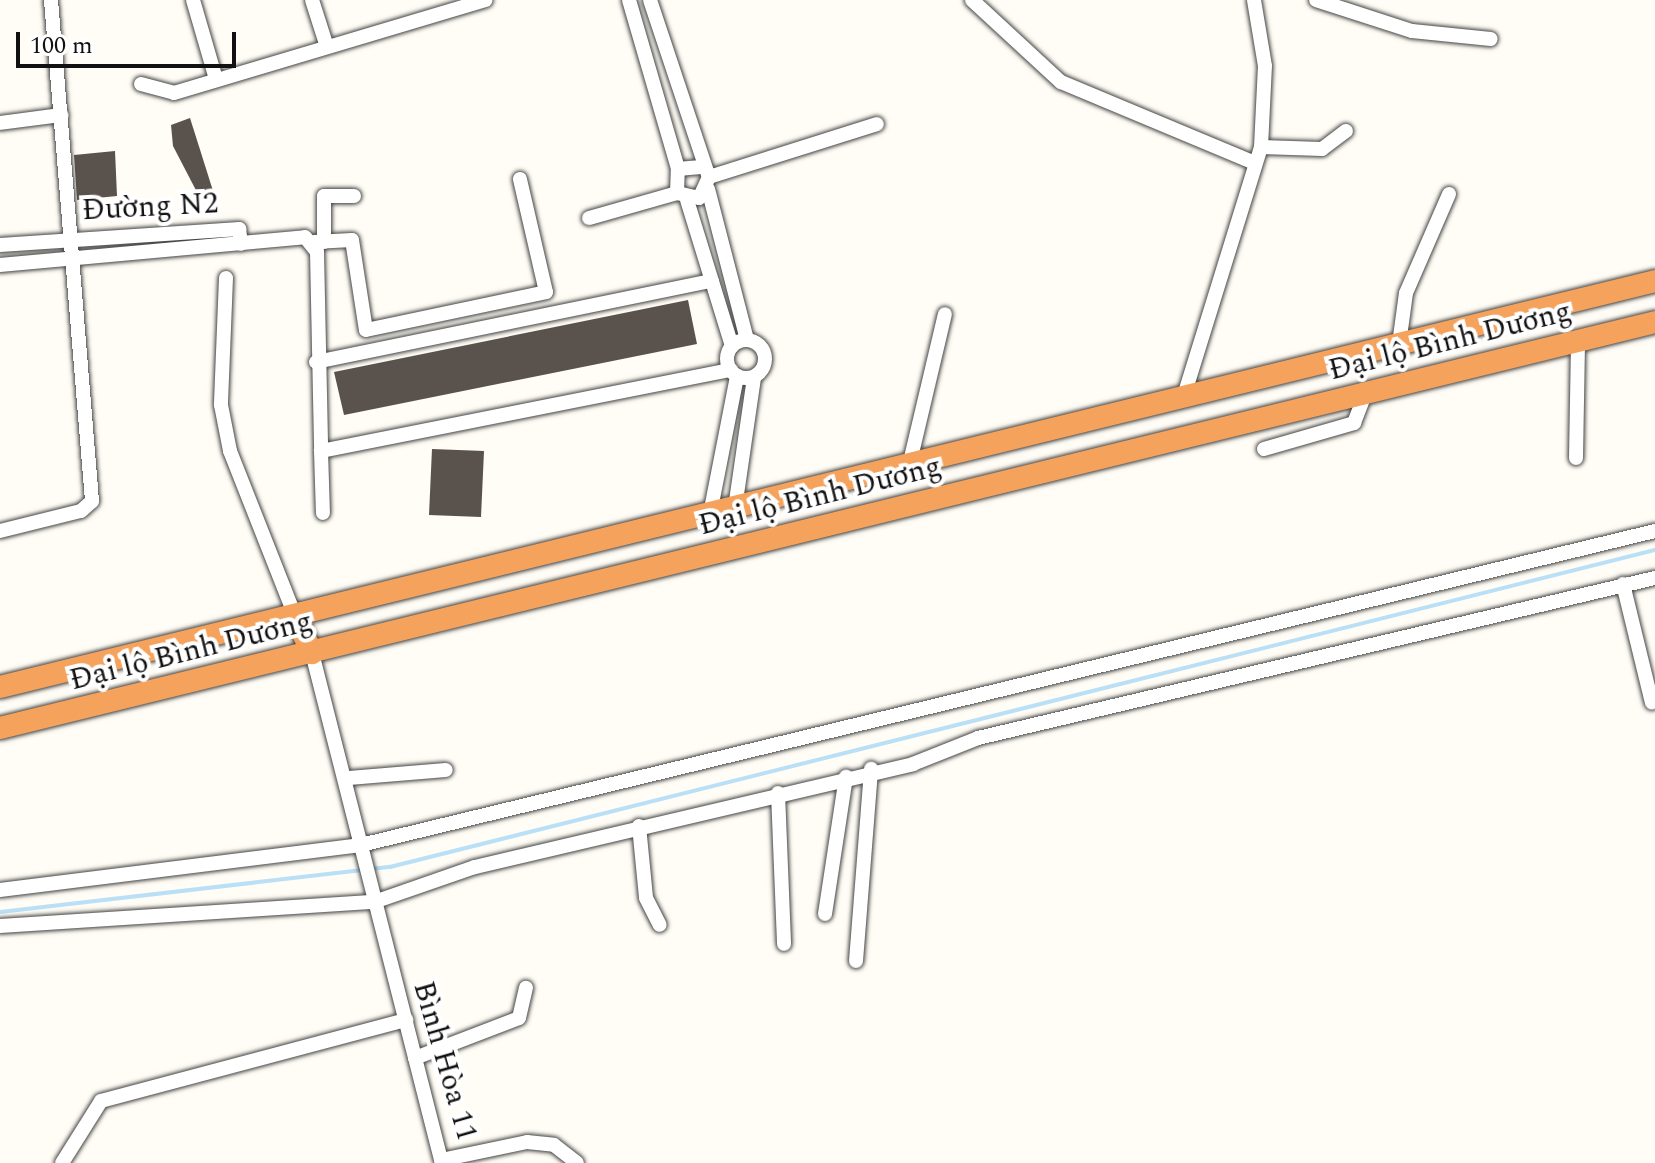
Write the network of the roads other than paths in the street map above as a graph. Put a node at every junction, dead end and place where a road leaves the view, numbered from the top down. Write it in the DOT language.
graph roads {
  1 [pos="51,0"];
  2 [pos="193,0"];
  3 [pos="312,0"];
  4 [pos="485,0"];
  5 [pos="629,0"];
  6 [pos="650,0"];
  7 [pos="972,0"];
  8 [pos="1254,0"];
  9 [pos="1316,0"];
  10 [pos="440,6"];
  11 [pos="1491,39"];
  12 [pos="327,47"];
  13 [pos="216,79"];
  14 [pos="141,84"];
  15 [pos="61,115"];
  16 [pos="0,123"];
  17 [pos="877,124"];
  18 [pos="1346,131"];
  19 [pos="1261,147"];
  20 [pos="1255,163"];
  21 [pos="678,169"];
  22 [pos="706,178"];
  23 [pos="520,179"];
  24 [pos="1449,194"];
  25 [pos="354,196"];
  26 [pos="682,196"];
  27 [pos="589,218"];
  28 [pos="70,237"];
  29 [pos="319,242"];
  30 [pos="241,244"];
  31 [pos="0,245"];
  32 [pos="71,257"];
  33 [pos="0,265"];
  34 [pos="226,278"];
  35 [pos="712,281"];
  36 [pos="1655,281"];
  37 [pos="945,314"];
  38 [pos="1655,322"];
  39 [pos="747,340"];
  40 [pos="1578,341"];
  41 [pos="1399,344"];
  42 [pos="732,346"];
  43 [pos="316,362"];
  44 [pos="734,373"];
  45 [pos="754,377"];
  46 [pos="1369,392"];
  47 [pos="1183,399"];
  48 [pos="1264,449"];
  49 [pos="321,451"];
  50 [pos="1576,458"];
  51 [pos="909,466"];
  52 [pos="735,508"];
  53 [pos="323,513"];
  54 [pos="710,514"];
  55 [pos="0,531"];
  56 [pos="1655,531"];
  57 [pos="745,546"];
  58 [pos="720,552"];
  59 [pos="1655,578"];
  60 [pos="1623,584"];
  61 [pos="295,616"];
  62 [pos="312,653"];
  63 [pos="0,687"];
  64 [pos="1652,703"];
  65 [pos="0,728"];
  66 [pos="871,769"];
  67 [pos="446,770"];
  68 [pos="846,777"];
  69 [pos="349,778"];
  70 [pos="778,793"];
  71 [pos="639,826"];
  72 [pos="361,845"];
  73 [pos="0,890"];
  74 [pos="374,896"];
  75 [pos="825,914"];
  76 [pos="660,925"];
  77 [pos="0,926"];
  78 [pos="784,944"];
  79 [pos="856,961"];
  80 [pos="526,988"];
  81 [pos="406,1020"];
  82 [pos="415,1058"];
  83 [pos="436,1162"];
  84 [pos="62,1163"];
  85 [pos="577,1163"];
  1 -- 15 [label="street"];
  2 -- 13 [label="street"];
  3 -- 12 [label="street"];
  4 -- 10 [label="street"];
  5 -- 21 [label="street"];
  6 -- 22 [label="street"];
  7 -- 20 [label="street"];
  8 -- 19 [label="street"];
  9 -- 11 [label="street"];
  10 -- 12 [label="street"];
  12 -- 13 [label="street"];
  13 -- 14 [label="street"];
  15 -- 16 [label="street"];
  15 -- 28 [label="street"];
  17 -- 22 [label="street"];
  18 -- 19 [label="street"];
  19 -- 20 [label="street"];
  20 -- 47 [label="street"];
  21 -- 22 [label="street"];
  21 -- 26 [label="street"];
  22 -- 26 [label="street"];
  22 -- 39 [label="street"];
  23 -- 29 [label="street"];
  24 -- 41 [label="street"];
  25 -- 29 [label="street"];
  26 -- 27 [label="street"];
  26 -- 35 [label="street"];
  28 -- 30 [label="street, Đường N2"];
  28 -- 31 [label="street, Đường N2"];
  28 -- 32 [label="street"];
  29 -- 30 [label="street"];
  29 -- 43 [label="street"];
  30 -- 32 [label="street, Đường N2"];
  32 -- 33 [label="street, Đường N2"];
  32 -- 55 [label="street"];
  34 -- 61 [label="street"];
  35 -- 42 [label="street"];
  35 -- 43 [label="street"];
  36 -- 41 [label="highway, Đại lộ Bình Dương"];
  37 -- 51 [label="street"];
  38 -- 40 [label="highway, Đại lộ Bình Dương"];
  39 -- 42 [label="street"];
  39 -- 45 [label="street"];
  40 -- 46 [label="highway, Đại lộ Bình Dương"];
  40 -- 50 [label="street"];
  41 -- 47 [label="highway, Đại lộ Bình Dương"];
  42 -- 44 [label="street"];
  43 -- 49 [label="street"];
  44 -- 45 [label="street"];
  44 -- 49 [label="street"];
  44 -- 54 [label="street"];
  45 -- 52 [label="street"];
  46 -- 48 [label="street"];
  46 -- 57 [label="highway, Đại lộ Bình Dương"];
  47 -- 51 [label="highway, Đại lộ Bình Dương"];
  49 -- 53 [label="street"];
  51 -- 52 [label="highway, Đại lộ Bình Dương"];
  52 -- 54 [label="highway, Đại lộ Bình Dương"];
  52 -- 57 [label="highway"];
  54 -- 58 [label="highway"];
  54 -- 61 [label="highway, Đại lộ Bình Dương"];
  56 -- 72 [label="street"];
  57 -- 58 [label="highway, Đại lộ Bình Dương"];
  58 -- 62 [label="highway, Đại lộ Bình Dương"];
  59 -- 60 [label="street"];
  60 -- 64 [label="street"];
  60 -- 66 [label="street"];
  61 -- 62 [label="highway"];
  61 -- 63 [label="highway, Đại lộ Bình Dương"];
  62 -- 65 [label="highway, Đại lộ Bình Dương"];
  62 -- 69 [label="street, Bình Hòa 11"];
  66 -- 68 [label="street"];
  66 -- 79 [label="street"];
  67 -- 69 [label="street"];
  68 -- 70 [label="street"];
  68 -- 75 [label="street"];
  69 -- 72 [label="street, Bình Hòa 11"];
  70 -- 71 [label="street"];
  70 -- 78 [label="street"];
  71 -- 74 [label="street"];
  71 -- 76 [label="street"];
  72 -- 73 [label="street"];
  72 -- 74 [label="street, Bình Hòa 11"];
  74 -- 77 [label="street"];
  74 -- 81 [label="street, Bình Hòa 11"];
  80 -- 82 [label="street"];
  81 -- 82 [label="street, Bình Hòa 11"];
  81 -- 84 [label="street"];
  82 -- 83 [label="street, Bình Hòa 11"];
  83 -- 85 [label="street, Bình Hòa 11"];
}
